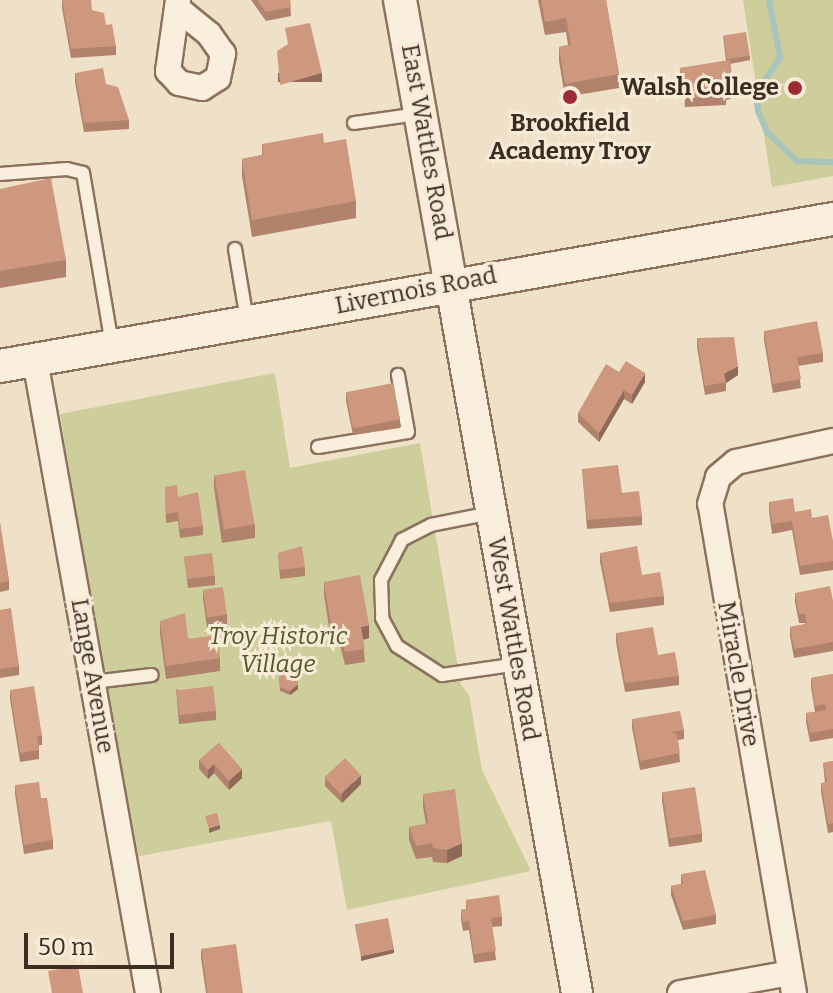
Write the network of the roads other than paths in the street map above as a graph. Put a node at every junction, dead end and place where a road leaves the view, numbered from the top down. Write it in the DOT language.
graph roads {
  1 [pos="400,0"];
  2 [pos="420,113"];
  3 [pos="354,123"];
  4 [pos="0,174"];
  5 [pos="833,219"];
  6 [pos="235,249"];
  7 [pos="451,285"];
  8 [pos="248,323"];
  9 [pos="112,345"];
  10 [pos="35,360"];
  11 [pos="0,366"];
  12 [pos="398,375"];
  13 [pos="833,441"];
  14 [pos="318,447"];
  15 [pos="491,513"];
  16 [pos="518,664"];
  17 [pos="152,675"];
  18 [pos="93,682"];
  19 [pos="792,983"];
  20 [pos="148,993"];
  21 [pos="577,993"];
  22 [pos="680,993"];
  1 -- 2 [label="main road, East Wattles Road"];
  2 -- 3 [label="lane"];
  2 -- 7 [label="main road, East Wattles Road"];
  4 -- 9 [label="lane"];
  5 -- 7 [label="main road, Livernois Road"];
  6 -- 8 [label="lane"];
  7 -- 8 [label="main road, Livernois Road"];
  7 -- 15 [label="street, West Wattles Road"];
  8 -- 9 [label="main road, Livernois Road"];
  9 -- 10 [label="main road, Livernois Road"];
  10 -- 11 [label="main road, Livernois Road"];
  10 -- 18 [label="street, Lange Avenue"];
  12 -- 14 [label="lane"];
  13 -- 19 [label="street, Miracle Drive"];
  15 -- 16 [label="street, West Wattles Road"];
  15 -- 16 [label="lane"];
  16 -- 21 [label="street, West Wattles Road"];
  17 -- 18 [label="lane"];
  18 -- 20 [label="street, Lange Avenue"];
  19 -- 22 [label="street"];
}
